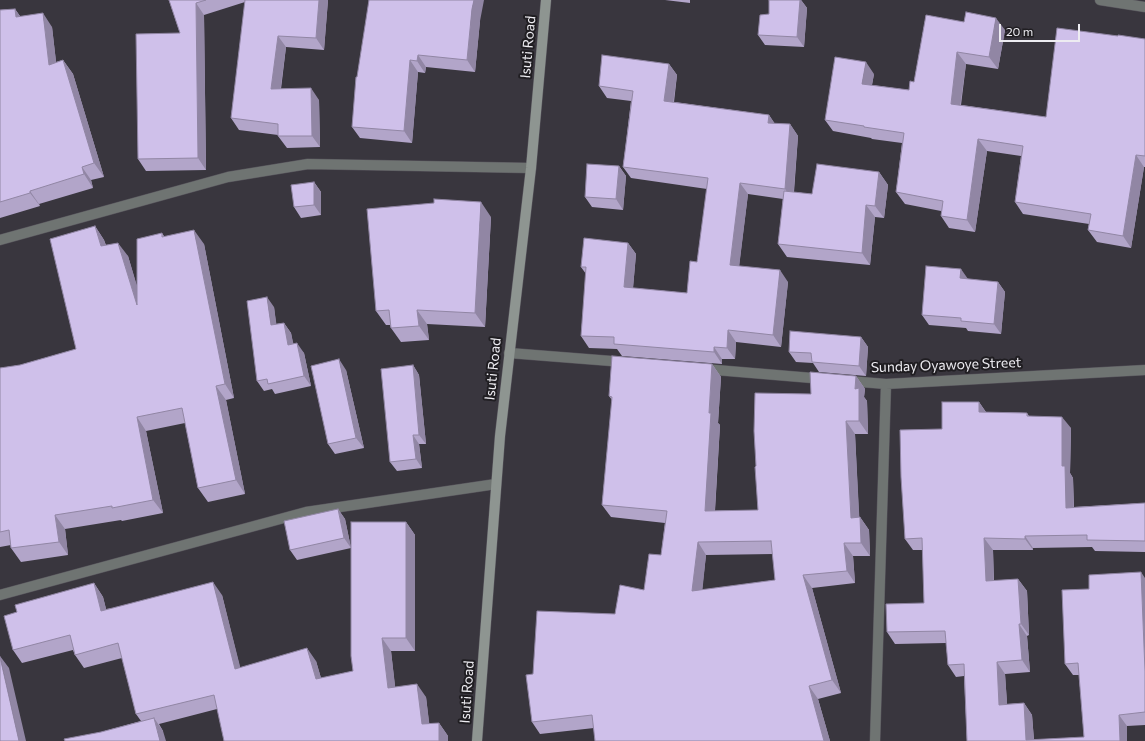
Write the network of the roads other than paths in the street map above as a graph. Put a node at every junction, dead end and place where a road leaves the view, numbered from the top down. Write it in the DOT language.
graph roads {
  1 [pos="546,0"];
  2 [pos="1100,0"];
  3 [pos="1145,7"];
  4 [pos="531,168"];
  5 [pos="0,240"];
  6 [pos="509,353"];
  7 [pos="634,363"];
  8 [pos="697,368"];
  9 [pos="1145,370"];
  10 [pos="886,384"];
  11 [pos="496,484"];
  12 [pos="0,595"];
  13 [pos="478,741"];
  14 [pos="874,741"];
  1 -- 4 [label="street, Isuti Road"];
  2 -- 3 [label="street"];
  4 -- 5 [label="street"];
  4 -- 6 [label="street, Isuti Road"];
  6 -- 7 [label="street"];
  6 -- 11 [label="street, Isuti Road"];
  8 -- 10 [label="street, Sunday Oyawoye Street"];
  9 -- 10 [label="street, Sunday Oyawoye Street"];
  10 -- 14 [label="street"];
  11 -- 12 [label="street"];
  11 -- 13 [label="street, Isuti Road"];
}
